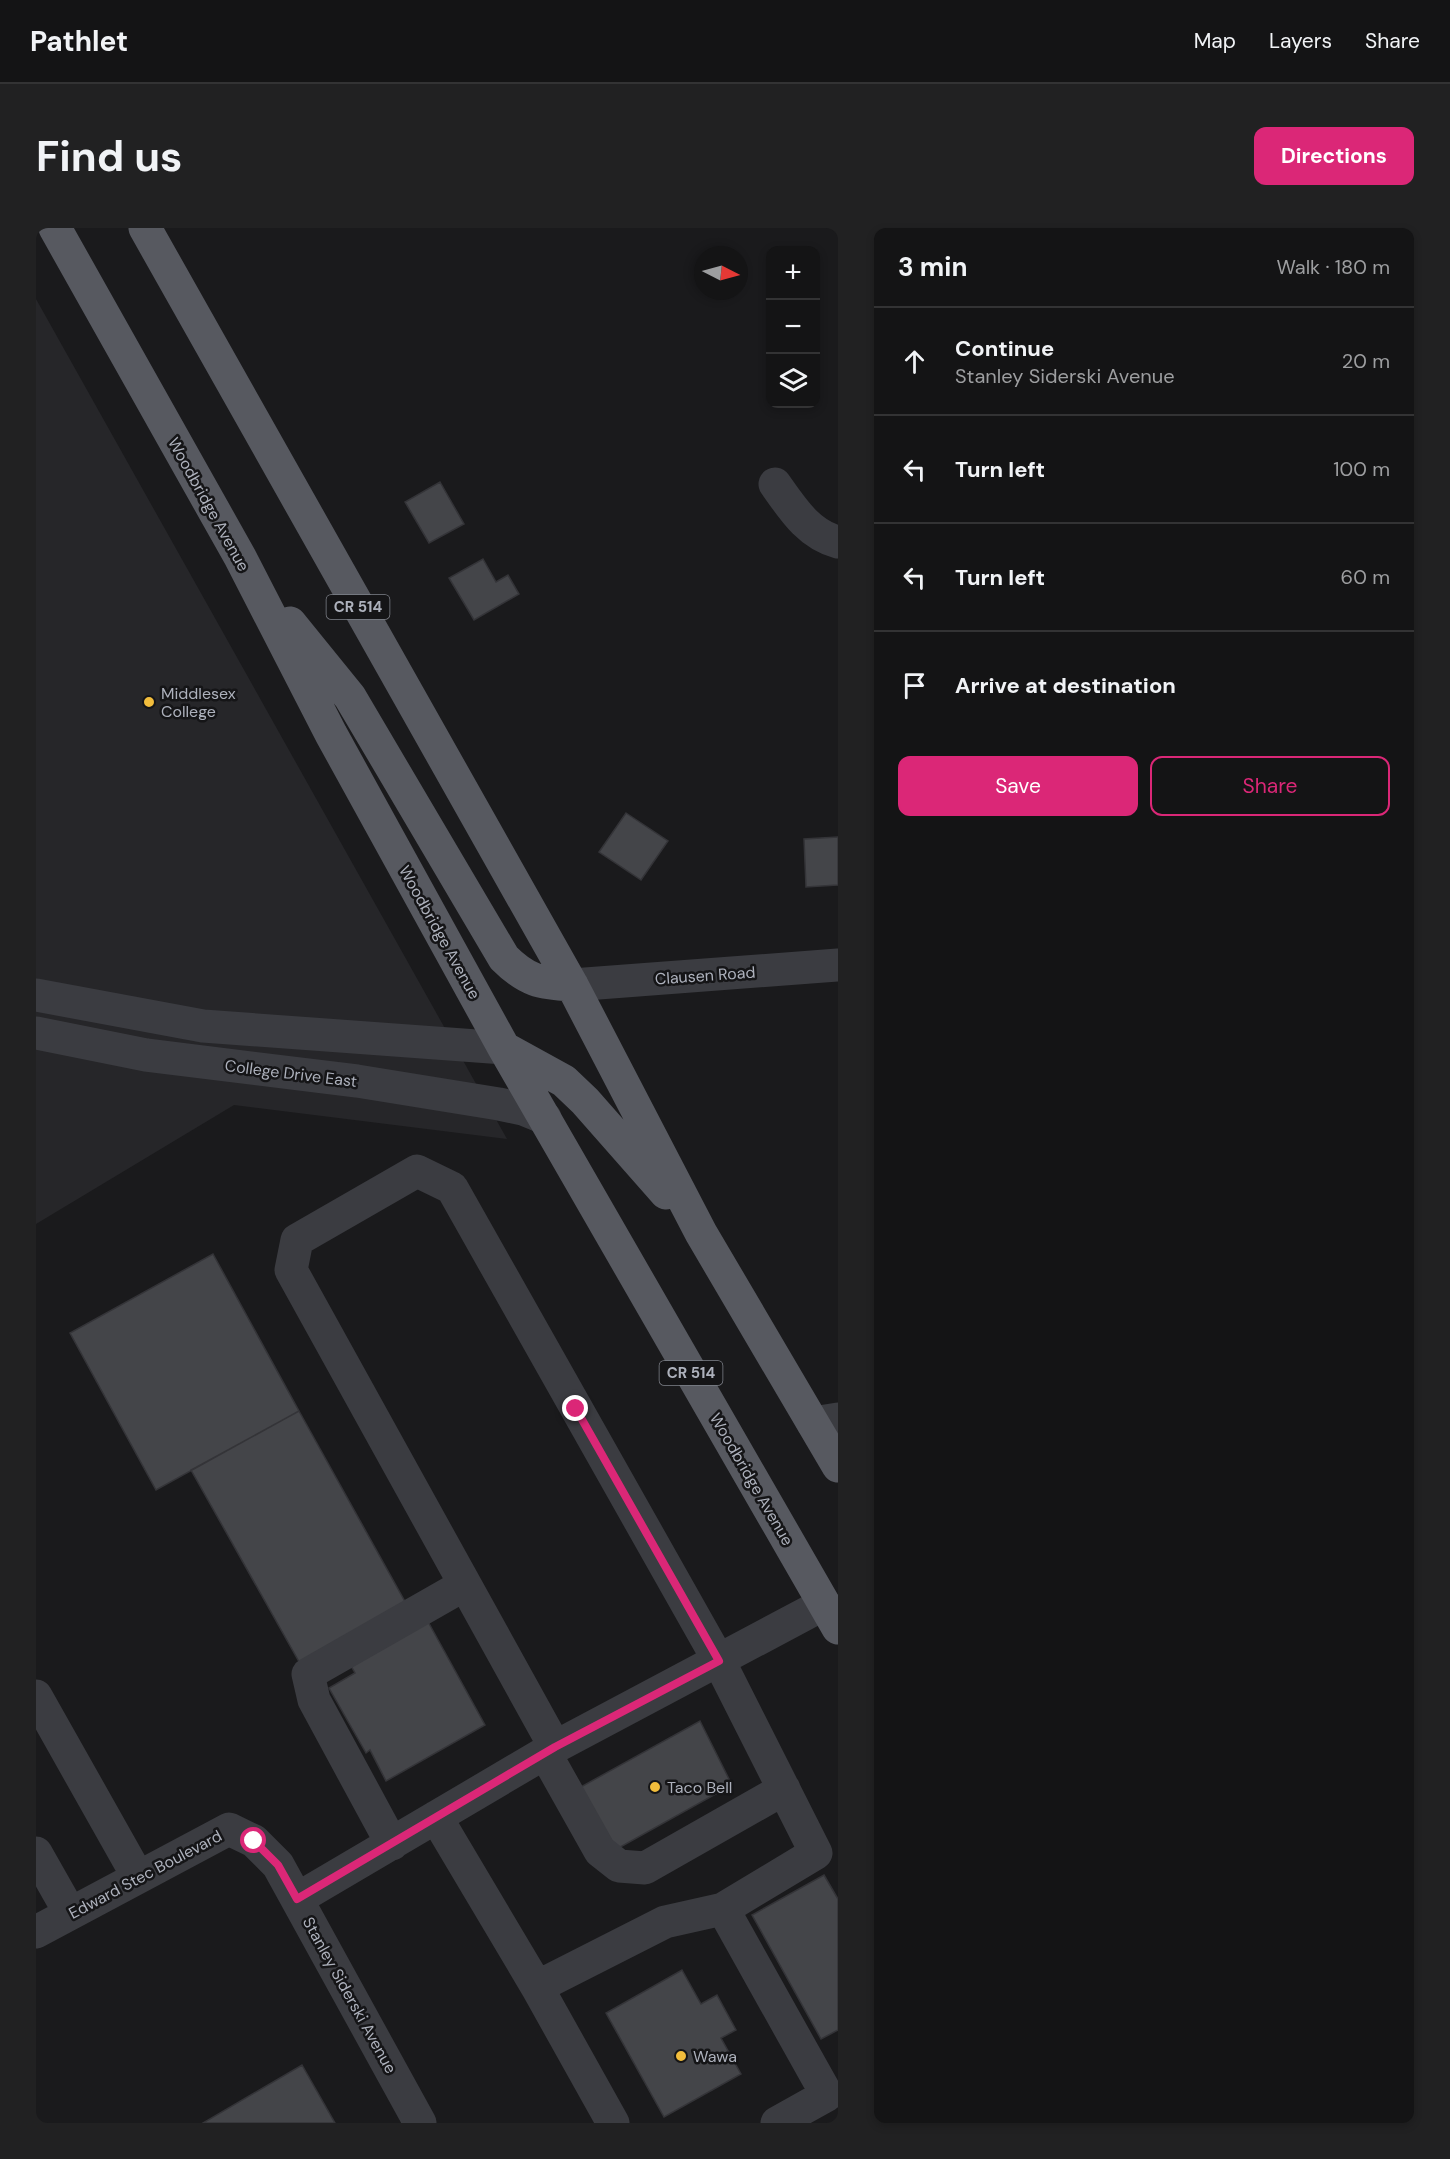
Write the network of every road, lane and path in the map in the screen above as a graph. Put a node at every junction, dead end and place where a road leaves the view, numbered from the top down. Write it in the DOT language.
graph roads {
  1 [pos="55,228"];
  2 [pos="150,230"];
  3 [pos="775,484"];
  4 [pos="838,542"];
  5 [pos="240,557"];
  6 [pos="838,965"];
  7 [pos="572,985"];
  8 [pos="36,995"];
  9 [pos="36,1033"];
  10 [pos="504,1048"];
  11 [pos="545,1118"];
  12 [pos="701,1233"];
  13 [pos="826,1421"];
  14 [pos="838,1466"];
  15 [pos="464,1585"];
  16 [pos="831,1616"];
  17 [pos="719,1661"];
  18 [pos="36,1696"];
  19 [pos="550,1750"];
  20 [pos="784,1789"];
  21 [pos="436,1817"];
  22 [pos="254,1841"];
  23 [pos="392,1844"];
  24 [pos="36,1853"];
  25 [pos="827,1859"];
  26 [pos="138,1877"];
  27 [pos="297,1899"];
  28 [pos="723,1909"];
  29 [pos="70,1913"];
  30 [pos="36,1932"];
  31 [pos="537,1987"];
  32 [pos="833,2092"];
  33 [pos="420,2123"];
  34 [pos="613,2123"];
  35 [pos="777,2123"];
  1 -- 5 [label="main road, Woodbridge Avenue / CR 514"];
  2 -- 7 [label="main road, CR 514"];
  3 -- 4 [label="street"];
  5 -- 7 [label="main road"];
  5 -- 10 [label="main road, Woodbridge Avenue / CR 514"];
  6 -- 7 [label="street, Clausen Road"];
  7 -- 12 [label="main road, CR 514"];
  8 -- 10 [label="street"];
  9 -- 11 [label="street, College Drive East"];
  10 -- 11 [label="main road, Woodbridge Avenue / CR 514"];
  10 -- 12 [label="main road"];
  11 -- 16 [label="main road, Woodbridge Avenue / CR 514"];
  12 -- 13 [label="main road, CR 514"];
  13 -- 14 [label="main road, CR 514"];
  15 -- 17 [label="street"];
  15 -- 19 [label="street"];
  15 -- 23 [label="street"];
  16 -- 17 [label="street"];
  17 -- 19 [label="street"];
  17 -- 20 [label="street"];
  18 -- 26 [label="street"];
  19 -- 20 [label="street"];
  19 -- 21 [label="street"];
  20 -- 25 [label="street"];
  21 -- 23 [label="street"];
  21 -- 31 [label="street"];
  22 -- 26 [label="street, Edward Stec Boulevard"];
  22 -- 27 [label="street, Stanley Siderski Avenue"];
  23 -- 27 [label="street"];
  24 -- 29 [label="street"];
  25 -- 28 [label="street"];
  26 -- 29 [label="street, Edward Stec Boulevard"];
  27 -- 33 [label="street, Stanley Siderski Avenue"];
  28 -- 31 [label="street"];
  28 -- 32 [label="street"];
  29 -- 30 [label="street, Edward Stec Boulevard"];
  31 -- 34 [label="street"];
  32 -- 35 [label="street"];
}
